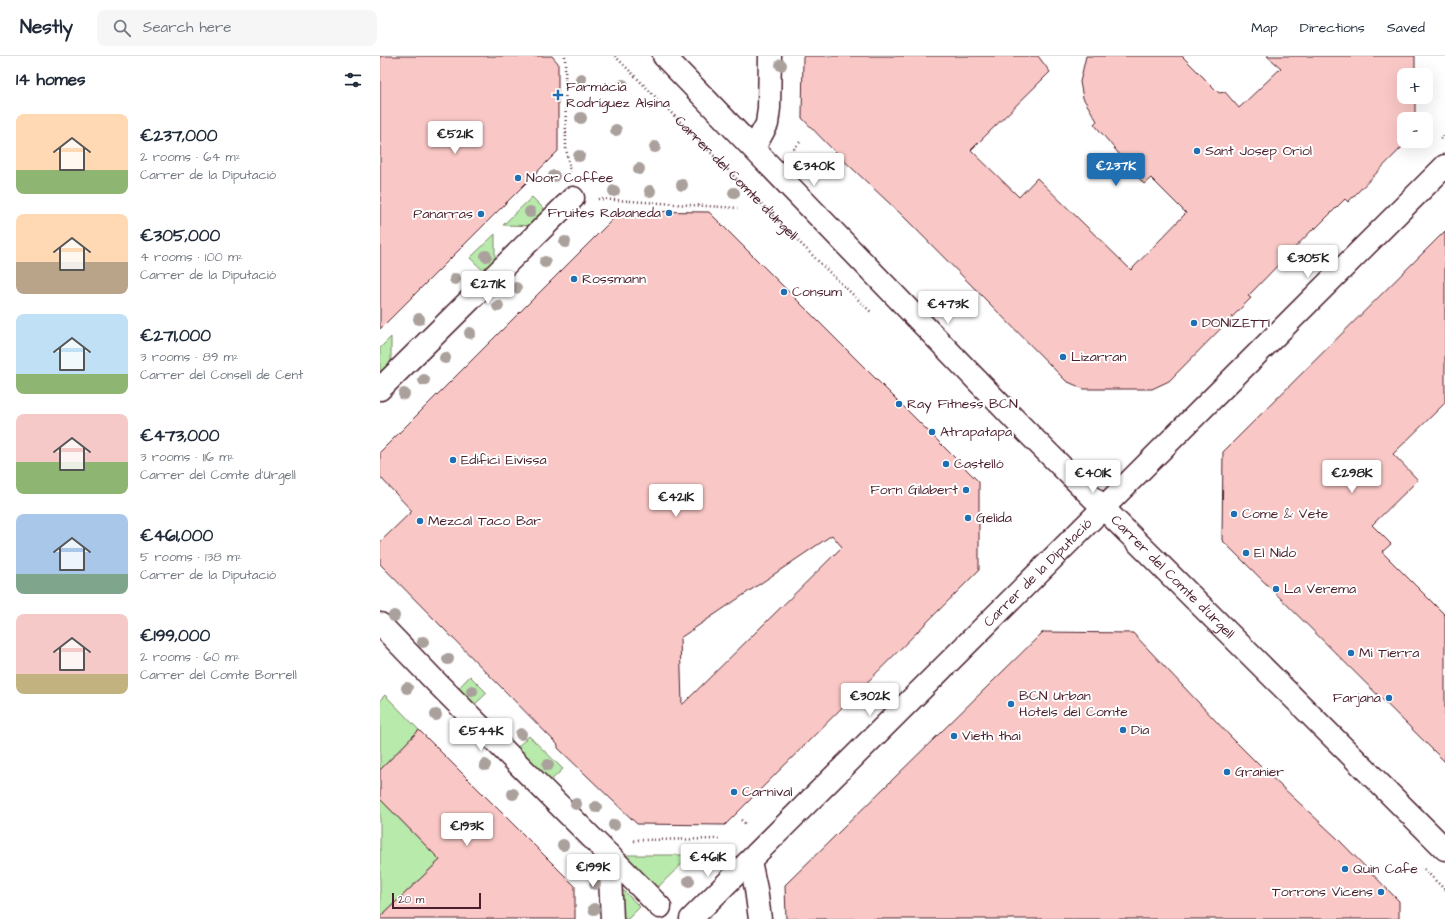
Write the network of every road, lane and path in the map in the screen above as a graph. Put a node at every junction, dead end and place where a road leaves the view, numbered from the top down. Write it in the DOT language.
graph roads {
  1 [pos="565,56"];
  2 [pos="615,56"];
  3 [pos="664,56"];
  4 [pos="770,56"];
  5 [pos="800,142"];
  6 [pos="754,148"];
  7 [pos="794,149"];
  8 [pos="1445,166"];
  9 [pos="573,198"];
  10 [pos="738,208"];
  11 [pos="823,266"];
  12 [pos="380,389"];
  13 [pos="1103,508"];
  14 [pos="380,624"];
  15 [pos="741,820"];
  16 [pos="747,826"];
  17 [pos="721,839"];
  18 [pos="1445,848"];
  19 [pos="605,852"];
  20 [pos="750,861"];
  21 [pos="660,907"];
  22 [pos="612,919"];
  23 [pos="691,919"];
  24 [pos="760,919"];
  1 -- 9 [label="path"];
  2 -- 11 [label="path, Carrer del Comte d'Urgell"];
  3 -- 6 [label="street, Carrer del Comte d'Urgell"];
  4 -- 6 [label="street"];
  5 -- 7 [label="path"];
  6 -- 13 [label="street, Carrer del Comte d'Urgell"];
  8 -- 13 [label="street, Carrer de la Diputació"];
  9 -- 10 [label="path"];
  9 -- 12 [label="street"];
  13 -- 18 [label="street, Carrer del Comte d'Urgell"];
  13 -- 20 [label="street, Carrer de la Diputació"];
  14 -- 19 [label="street"];
  15 -- 16 [label="path"];
  17 -- 19 [label="path"];
  19 -- 21 [label="street"];
  19 -- 22 [label="street"];
  20 -- 23 [label="street, Carrer de la Diputació"];
  20 -- 24 [label="street"];
}
